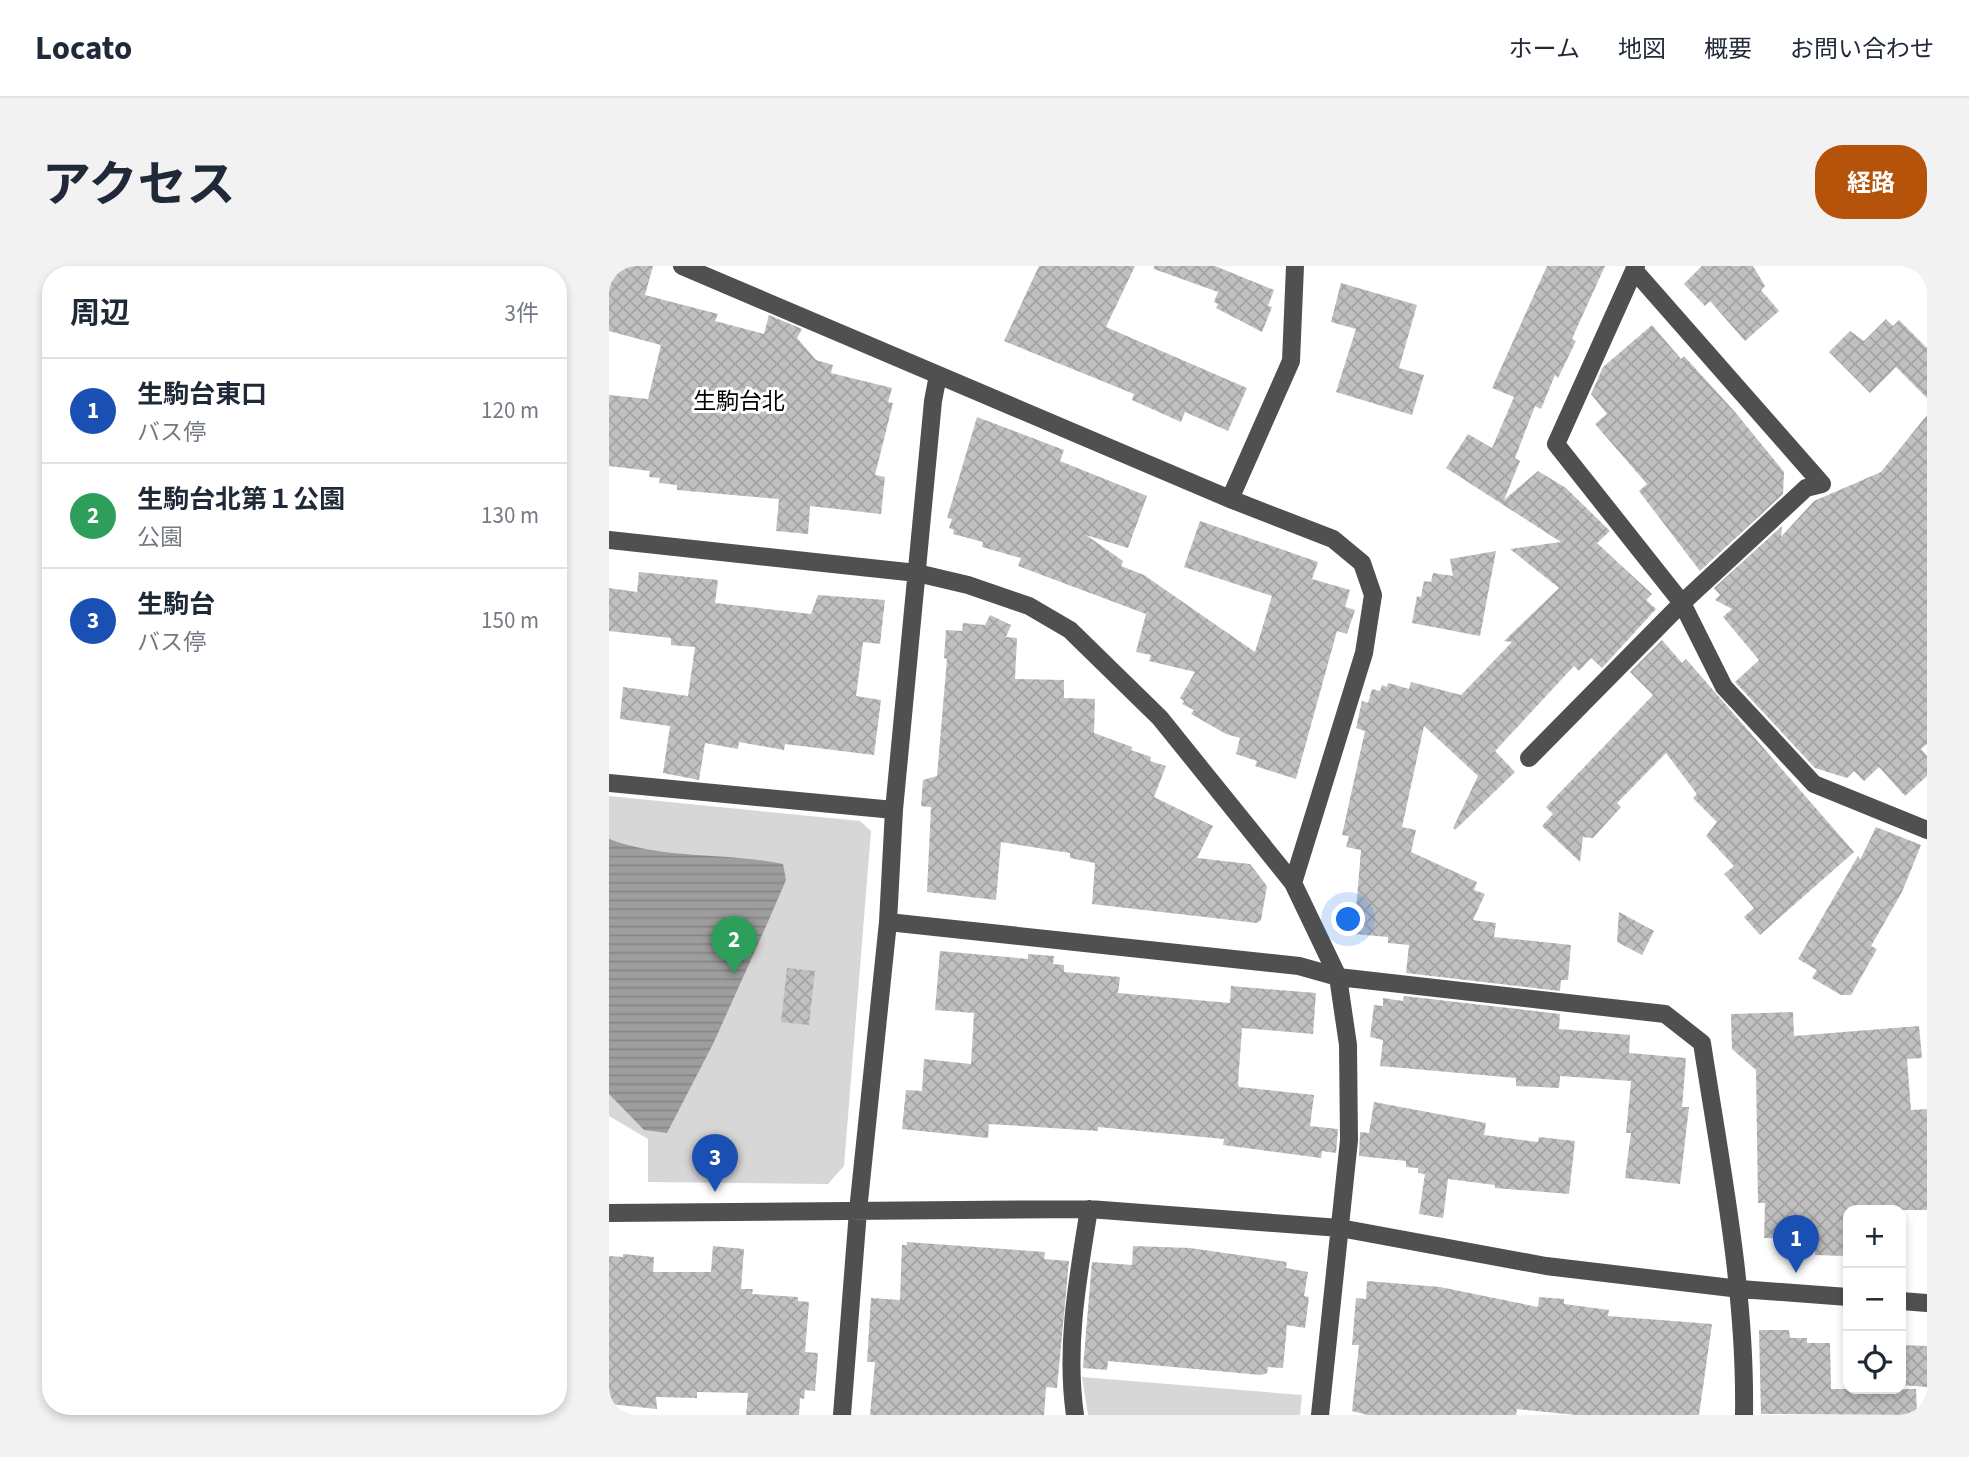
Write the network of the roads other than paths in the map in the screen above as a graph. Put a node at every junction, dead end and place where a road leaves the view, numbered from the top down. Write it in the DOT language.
graph roads {
  1 [pos="682,266"];
  2 [pos="1294,266"];
  3 [pos="1635,268"];
  4 [pos="938,375"];
  5 [pos="1230,499"];
  6 [pos="609,540"];
  7 [pos="917,573"];
  8 [pos="1682,603"];
  9 [pos="1529,758"];
  10 [pos="609,783"];
  11 [pos="894,810"];
  12 [pos="1927,830"];
  13 [pos="1293,883"];
  14 [pos="888,922"];
  15 [pos="1338,977"];
  16 [pos="1089,1209"];
  17 [pos="857,1211"];
  18 [pos="609,1213"];
  19 [pos="1340,1228"];
  20 [pos="1740,1289"];
  21 [pos="1843,1297"];
  22 [pos="1906,1301"];
  23 [pos="1927,1303"];
  24 [pos="842,1415"];
  25 [pos="1075,1415"];
  26 [pos="1319,1415"];
  27 [pos="1744,1415"];
  1 -- 4 [label="street"];
  2 -- 5 [label="street"];
  3 -- 8 [label="street"];
  3 -- 8 [label="street"];
  4 -- 5 [label="street"];
  4 -- 7 [label="street"];
  5 -- 13 [label="street"];
  6 -- 7 [label="street"];
  7 -- 11 [label="street"];
  7 -- 13 [label="street"];
  8 -- 9 [label="street"];
  8 -- 12 [label="street"];
  10 -- 11 [label="street"];
  11 -- 14 [label="street"];
  13 -- 15 [label="street"];
  14 -- 15 [label="street"];
  14 -- 17 [label="street"];
  15 -- 19 [label="street"];
  15 -- 20 [label="street"];
  16 -- 17 [label="street"];
  16 -- 19 [label="street"];
  16 -- 25 [label="street"];
  17 -- 18 [label="street"];
  17 -- 24 [label="street"];
  19 -- 20 [label="street"];
  19 -- 26 [label="street"];
  20 -- 21 [label="street"];
  20 -- 27 [label="street"];
  22 -- 23 [label="street"];
}
